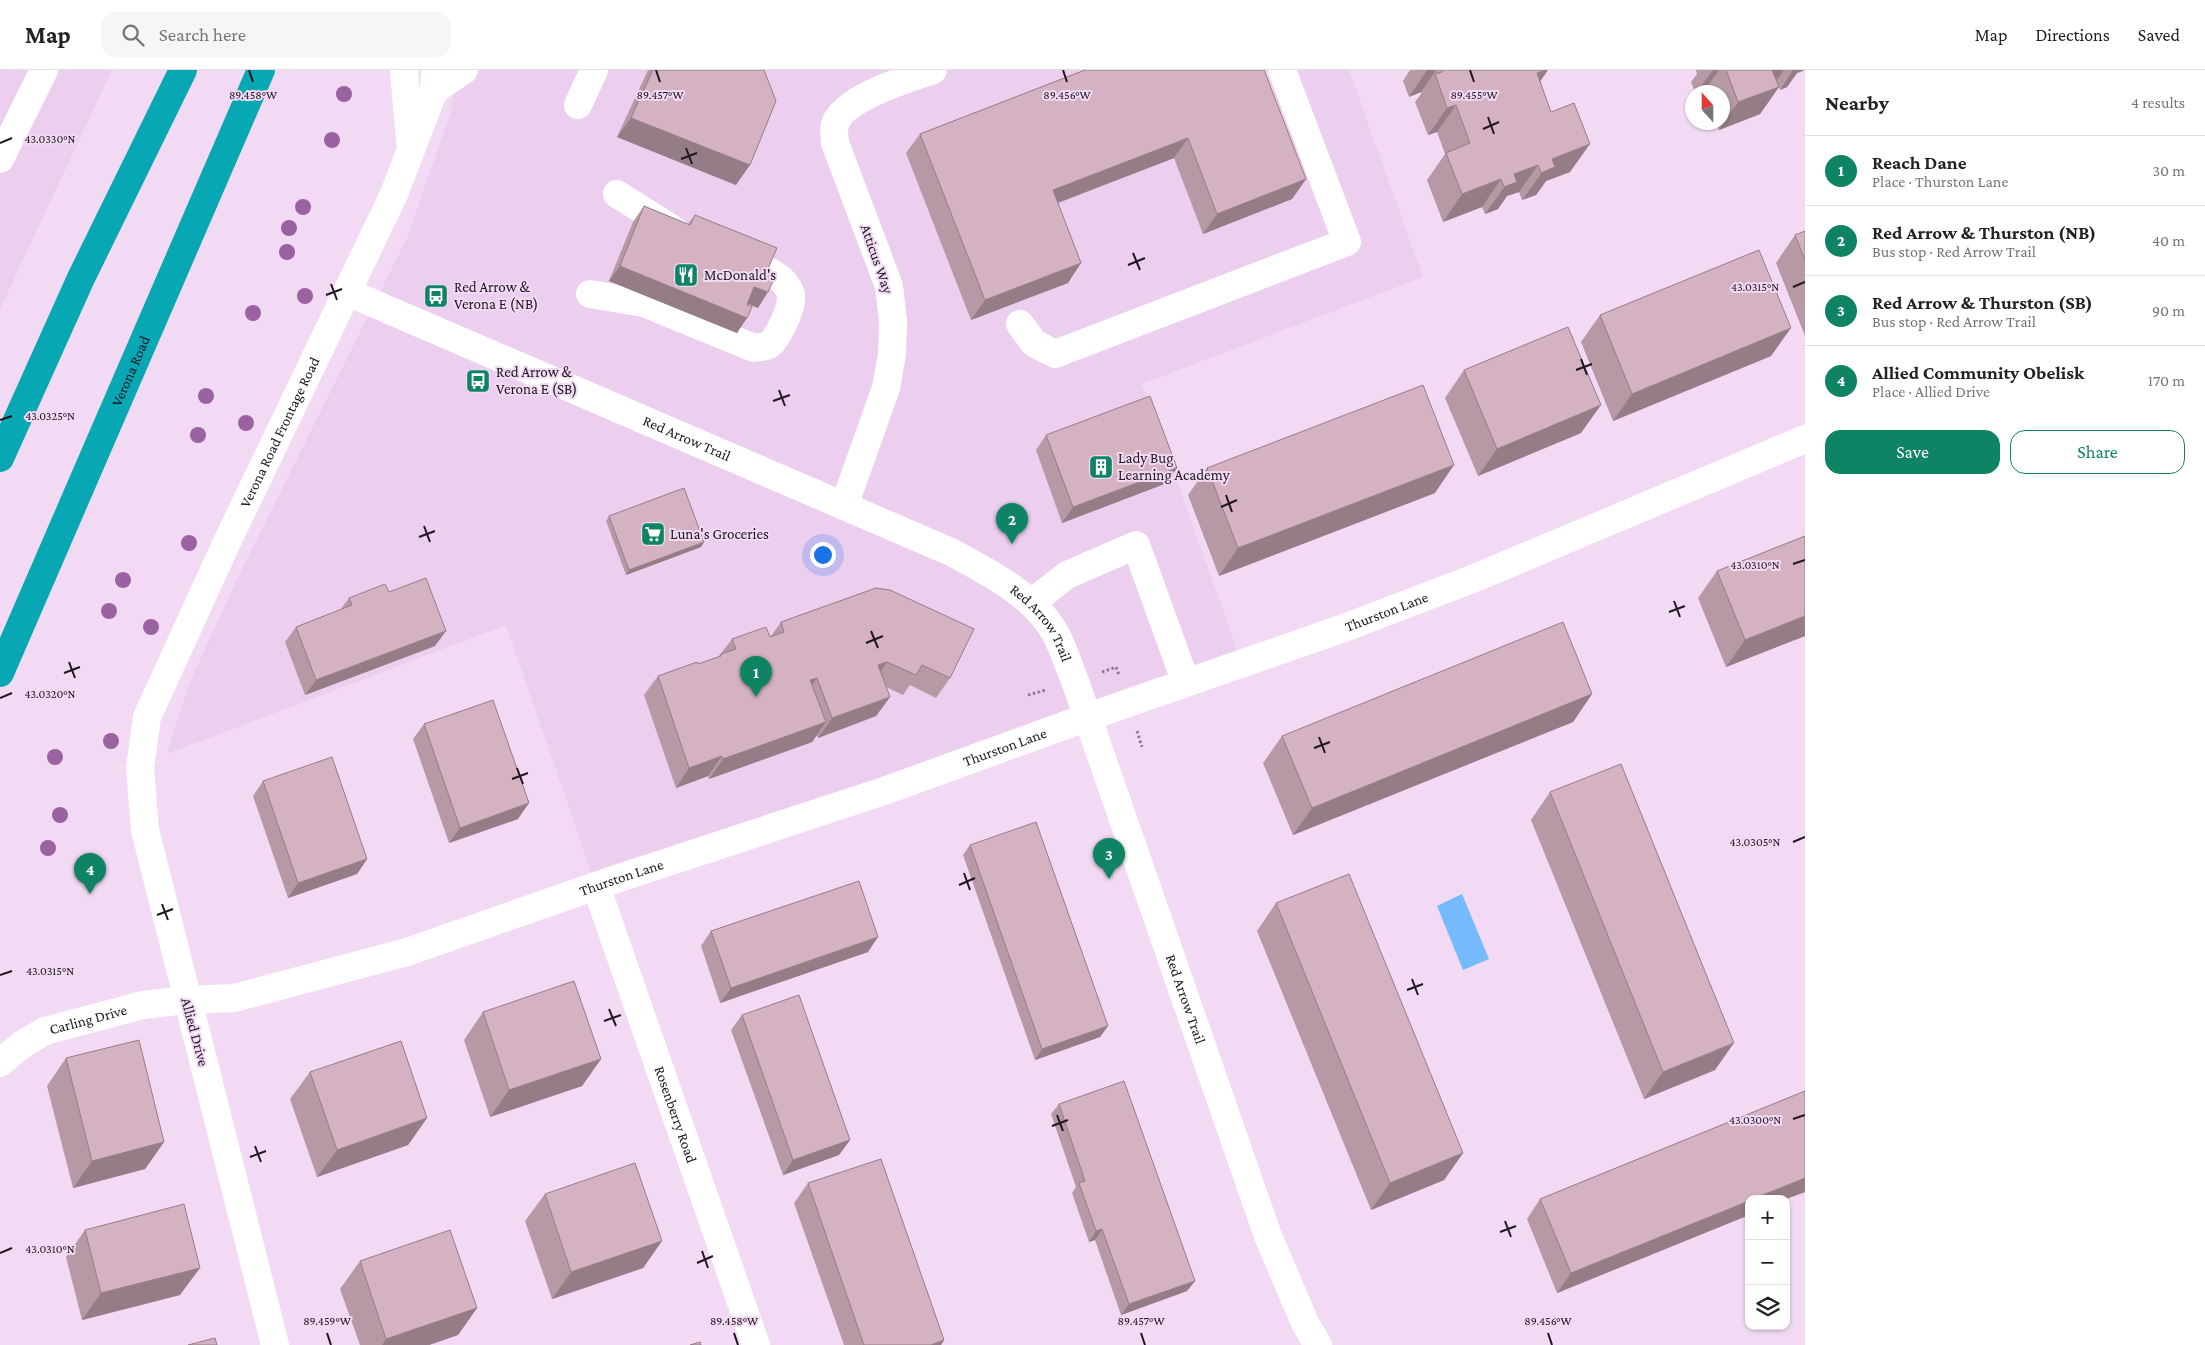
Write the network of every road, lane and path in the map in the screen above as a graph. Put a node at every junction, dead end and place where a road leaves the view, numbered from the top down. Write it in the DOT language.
graph roads {
  1 [pos="44,70"];
  2 [pos="183,70"];
  3 [pos="260,70"];
  4 [pos="404,70"];
  5 [pos="464,70"];
  6 [pos="594,70"];
  7 [pos="933,70"];
  8 [pos="1282,70"];
  9 [pos="434,80"];
  10 [pos="578,105"];
  11 [pos="411,147"];
  12 [pos="0,159"];
  13 [pos="617,194"];
  14 [pos="682,235"];
  15 [pos="764,269"];
  16 [pos="347,292"];
  17 [pos="590,294"];
  18 [pos="1020,324"];
  19 [pos="1805,439"];
  20 [pos="0,458"];
  21 [pos="844,506"];
  22 [pos="1031,603"];
  23 [pos="0,673"];
  24 [pos="1186,683"];
  25 [pos="147,717"];
  26 [pos="1088,717"];
  27 [pos="596,886"];
  28 [pos="186,1000"];
  29 [pos="0,1063"];
  30 [pos="274,1345"];
  31 [pos="756,1345"];
  32 [pos="1318,1345"];
  1 -- 12 [label="street"];
  2 -- 20 [label="highway"];
  3 -- 23 [label="highway, Verona Road"];
  4 -- 11 [label="street, Verona Road Frontage Road"];
  5 -- 9 [label="street"];
  6 -- 10 [label="street"];
  7 -- 21 [label="street, Atticus Way"];
  8 -- 18 [label="street"];
  9 -- 11 [label="street, Verona Road Frontage Road"];
  11 -- 16 [label="street, Verona Road Frontage Road"];
  13 -- 14 [label="street"];
  15 -- 17 [label="street"];
  16 -- 21 [label="street, Red Arrow Trail"];
  16 -- 25 [label="street, Verona Road Frontage Road"];
  19 -- 24 [label="street, Thurston Lane"];
  21 -- 22 [label="street, Red Arrow Trail"];
  22 -- 24 [label="street"];
  22 -- 26 [label="street, Red Arrow Trail"];
  24 -- 26 [label="street, Thurston Lane"];
  25 -- 28 [label="street, Allied Drive"];
  26 -- 27 [label="street, Thurston Lane"];
  26 -- 32 [label="street, Red Arrow Trail"];
  27 -- 28 [label="street, Thurston Lane"];
  27 -- 31 [label="street, Rosenberry Road"];
  28 -- 29 [label="street, Carling Drive"];
  28 -- 30 [label="street, Allied Drive"];
}
